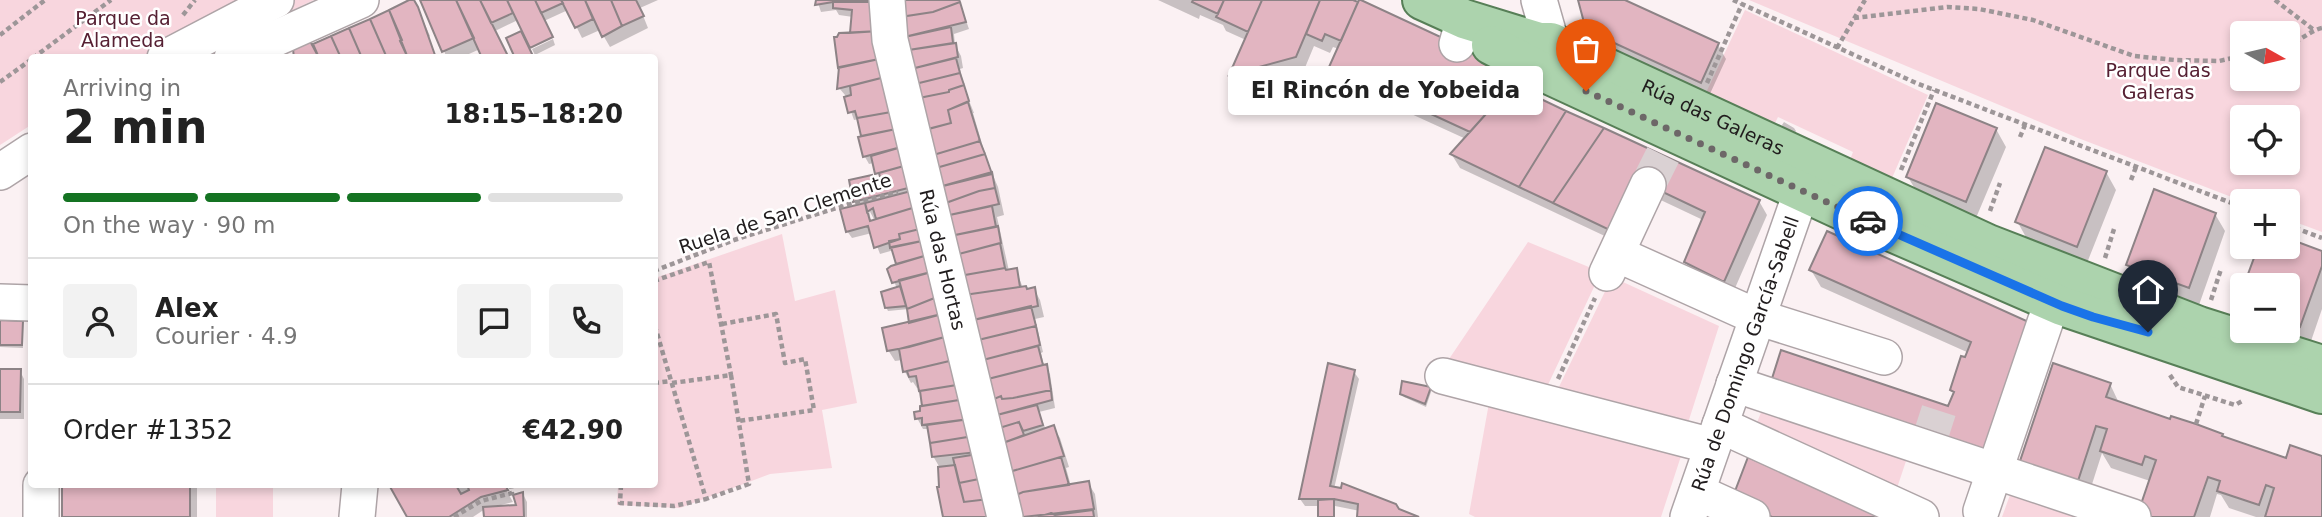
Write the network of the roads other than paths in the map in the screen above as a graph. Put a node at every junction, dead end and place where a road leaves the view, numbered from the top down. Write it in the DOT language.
graph roads {
  1 [pos="276,0"];
  2 [pos="360,0"];
  3 [pos="887,0"];
  4 [pos="1422,0"];
  5 [pos="1544,27"];
  6 [pos="1467,33"];
  7 [pos="173,54"];
  8 [pos="241,54"];
  9 [pos="1670,145"];
  10 [pos="28,153"];
  11 [pos="0,172"];
  12 [pos="1842,178"];
  13 [pos="1802,191"];
  14 [pos="0,302"];
  15 [pos="2052,302"];
  16 [pos="28,303"];
  17 [pos="2204,315"];
  18 [pos="1757,317"];
  19 [pos="2093,317"];
  20 [pos="1884,357"];
  21 [pos="2322,365"];
  22 [pos="1443,376"];
  23 [pos="1734,384"];
  24 [pos="2322,394"];
  25 [pos="1716,435"];
  26 [pos="1993,471"];
  27 [pos="41,488"];
  28 [pos="1692,504"];
  29 [pos="1981,511"];
  30 [pos="41,517"];
  31 [pos="1005,517"];
  32 [pos="1752,517"];
  33 [pos="1920,517"];
  34 [pos="2133,517"];
  1 -- 7 [label="street"];
  2 -- 8 [label="street"];
  3 -- 31 [label="street, Rúa das Hortas"];
  4 -- 6 [label="main road, Rúa das Galeras"];
  5 -- 6 [label="main road, Rúa das Galeras"];
  5 -- 9 [label="main road, Rúa das Galeras"];
  6 -- 9 [label="main road, Rúa das Galeras"];
  9 -- 12 [label="main road, Rúa das Galeras"];
  9 -- 13 [label="main road, Rúa das Galeras"];
  9 -- 18 [label="street"];
  10 -- 11 [label="street"];
  12 -- 13 [label="street"];
  12 -- 17 [label="main road, Rúa das Galeras"];
  13 -- 15 [label="main road, Rúa das Galeras"];
  13 -- 18 [label="street, Rúa de Domingo García-Sabell"];
  14 -- 16 [label="street"];
  15 -- 19 [label="main road, Rúa das Galeras"];
  15 -- 26 [label="street"];
  17 -- 19 [label="street, Rúa das Galeras"];
  17 -- 21 [label="main road, Rúa das Galeras"];
  18 -- 20 [label="street"];
  18 -- 23 [label="street, Rúa de Domingo García-Sabell"];
  19 -- 24 [label="main road, Rúa das Galeras"];
  22 -- 25 [label="street"];
  23 -- 25 [label="street, Rúa de Domingo García-Sabell"];
  23 -- 26 [label="street"];
  25 -- 28 [label="street, Rúa de Domingo García-Sabell"];
  25 -- 33 [label="street"];
  26 -- 29 [label="street"];
  26 -- 34 [label="street"];
  27 -- 30 [label="street"];
  28 -- 32 [label="street"];
}
